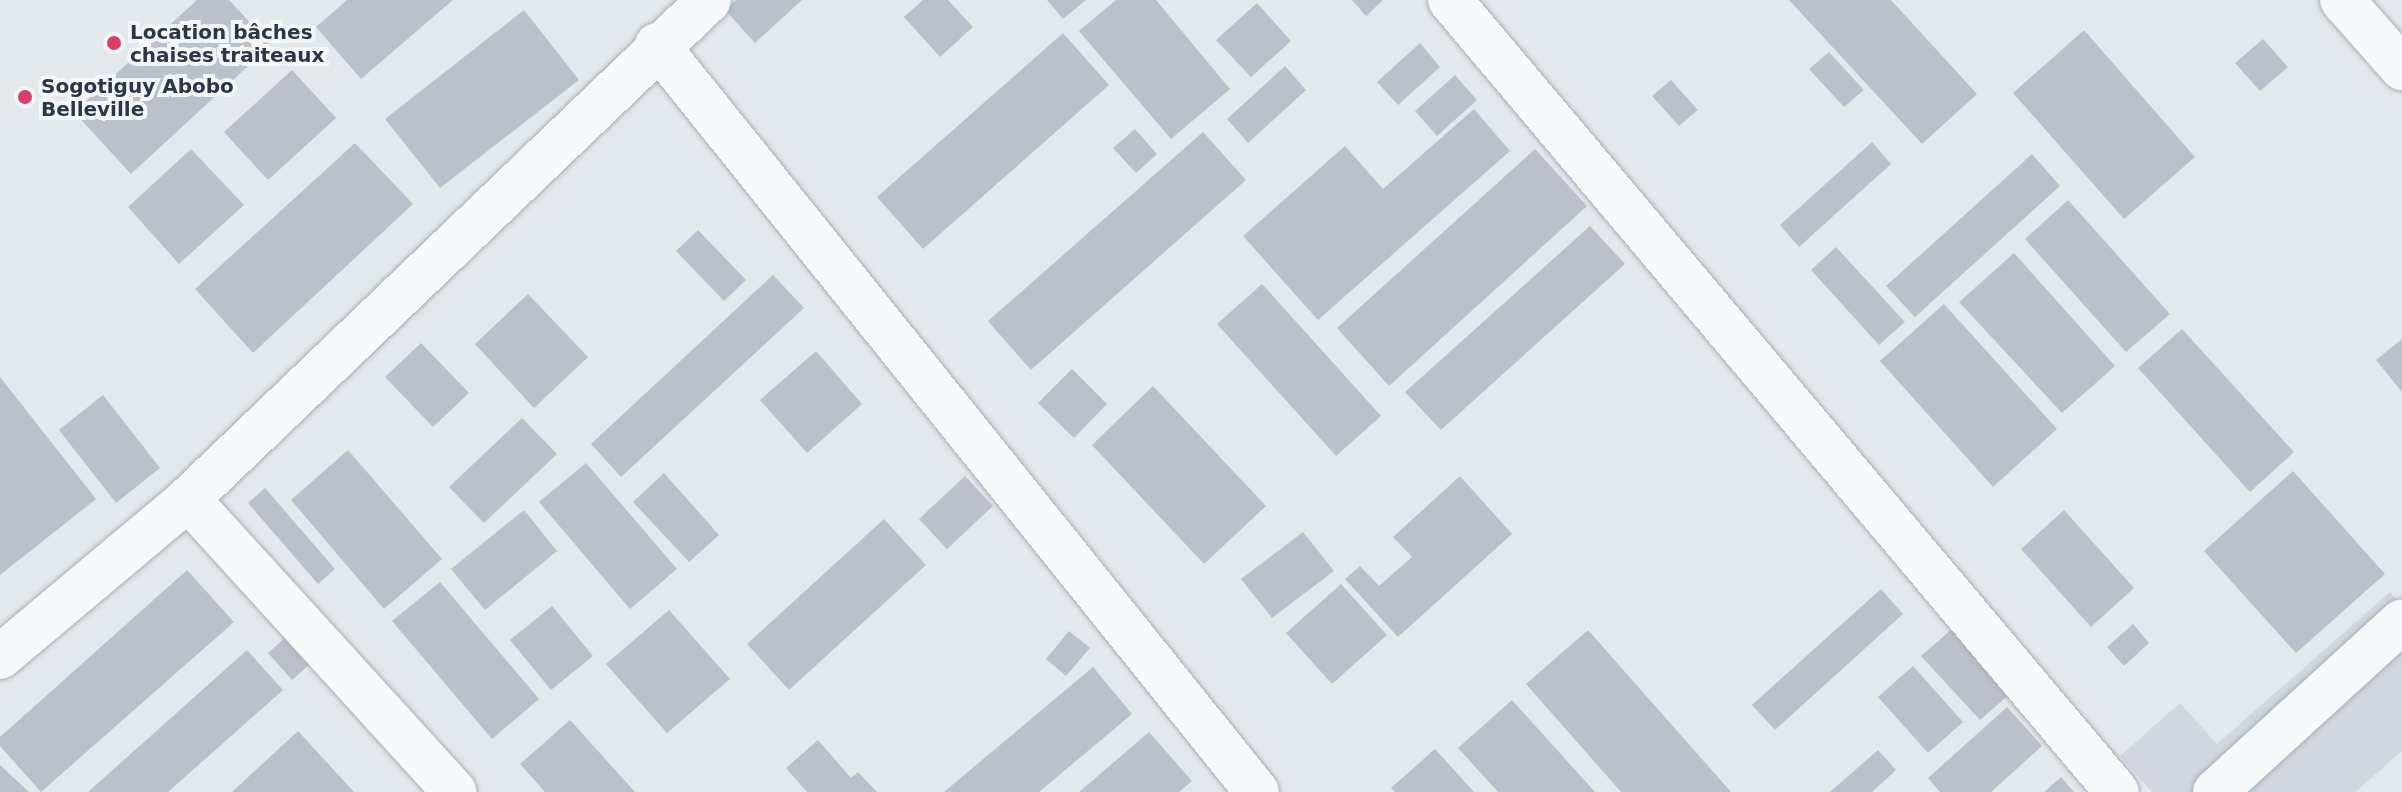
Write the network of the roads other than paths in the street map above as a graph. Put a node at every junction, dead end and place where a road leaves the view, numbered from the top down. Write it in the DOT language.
graph roads {
  1 [pos="709,0"];
  2 [pos="1450,0"];
  3 [pos="2342,0"];
  4 [pos="657,45"];
  5 [pos="2402,68"];
  6 [pos="188,499"];
  7 [pos="2402,621"];
  8 [pos="0,657"];
  9 [pos="1252,790"];
  10 [pos="455,792"];
  11 [pos="2117,792"];
  12 [pos="2215,792"];
  1 -- 4 [label="street"];
  2 -- 11 [label="street"];
  3 -- 5 [label="street"];
  4 -- 6 [label="street"];
  4 -- 9 [label="street"];
  6 -- 8 [label="street"];
  6 -- 10 [label="street"];
  7 -- 12 [label="street"];
}
